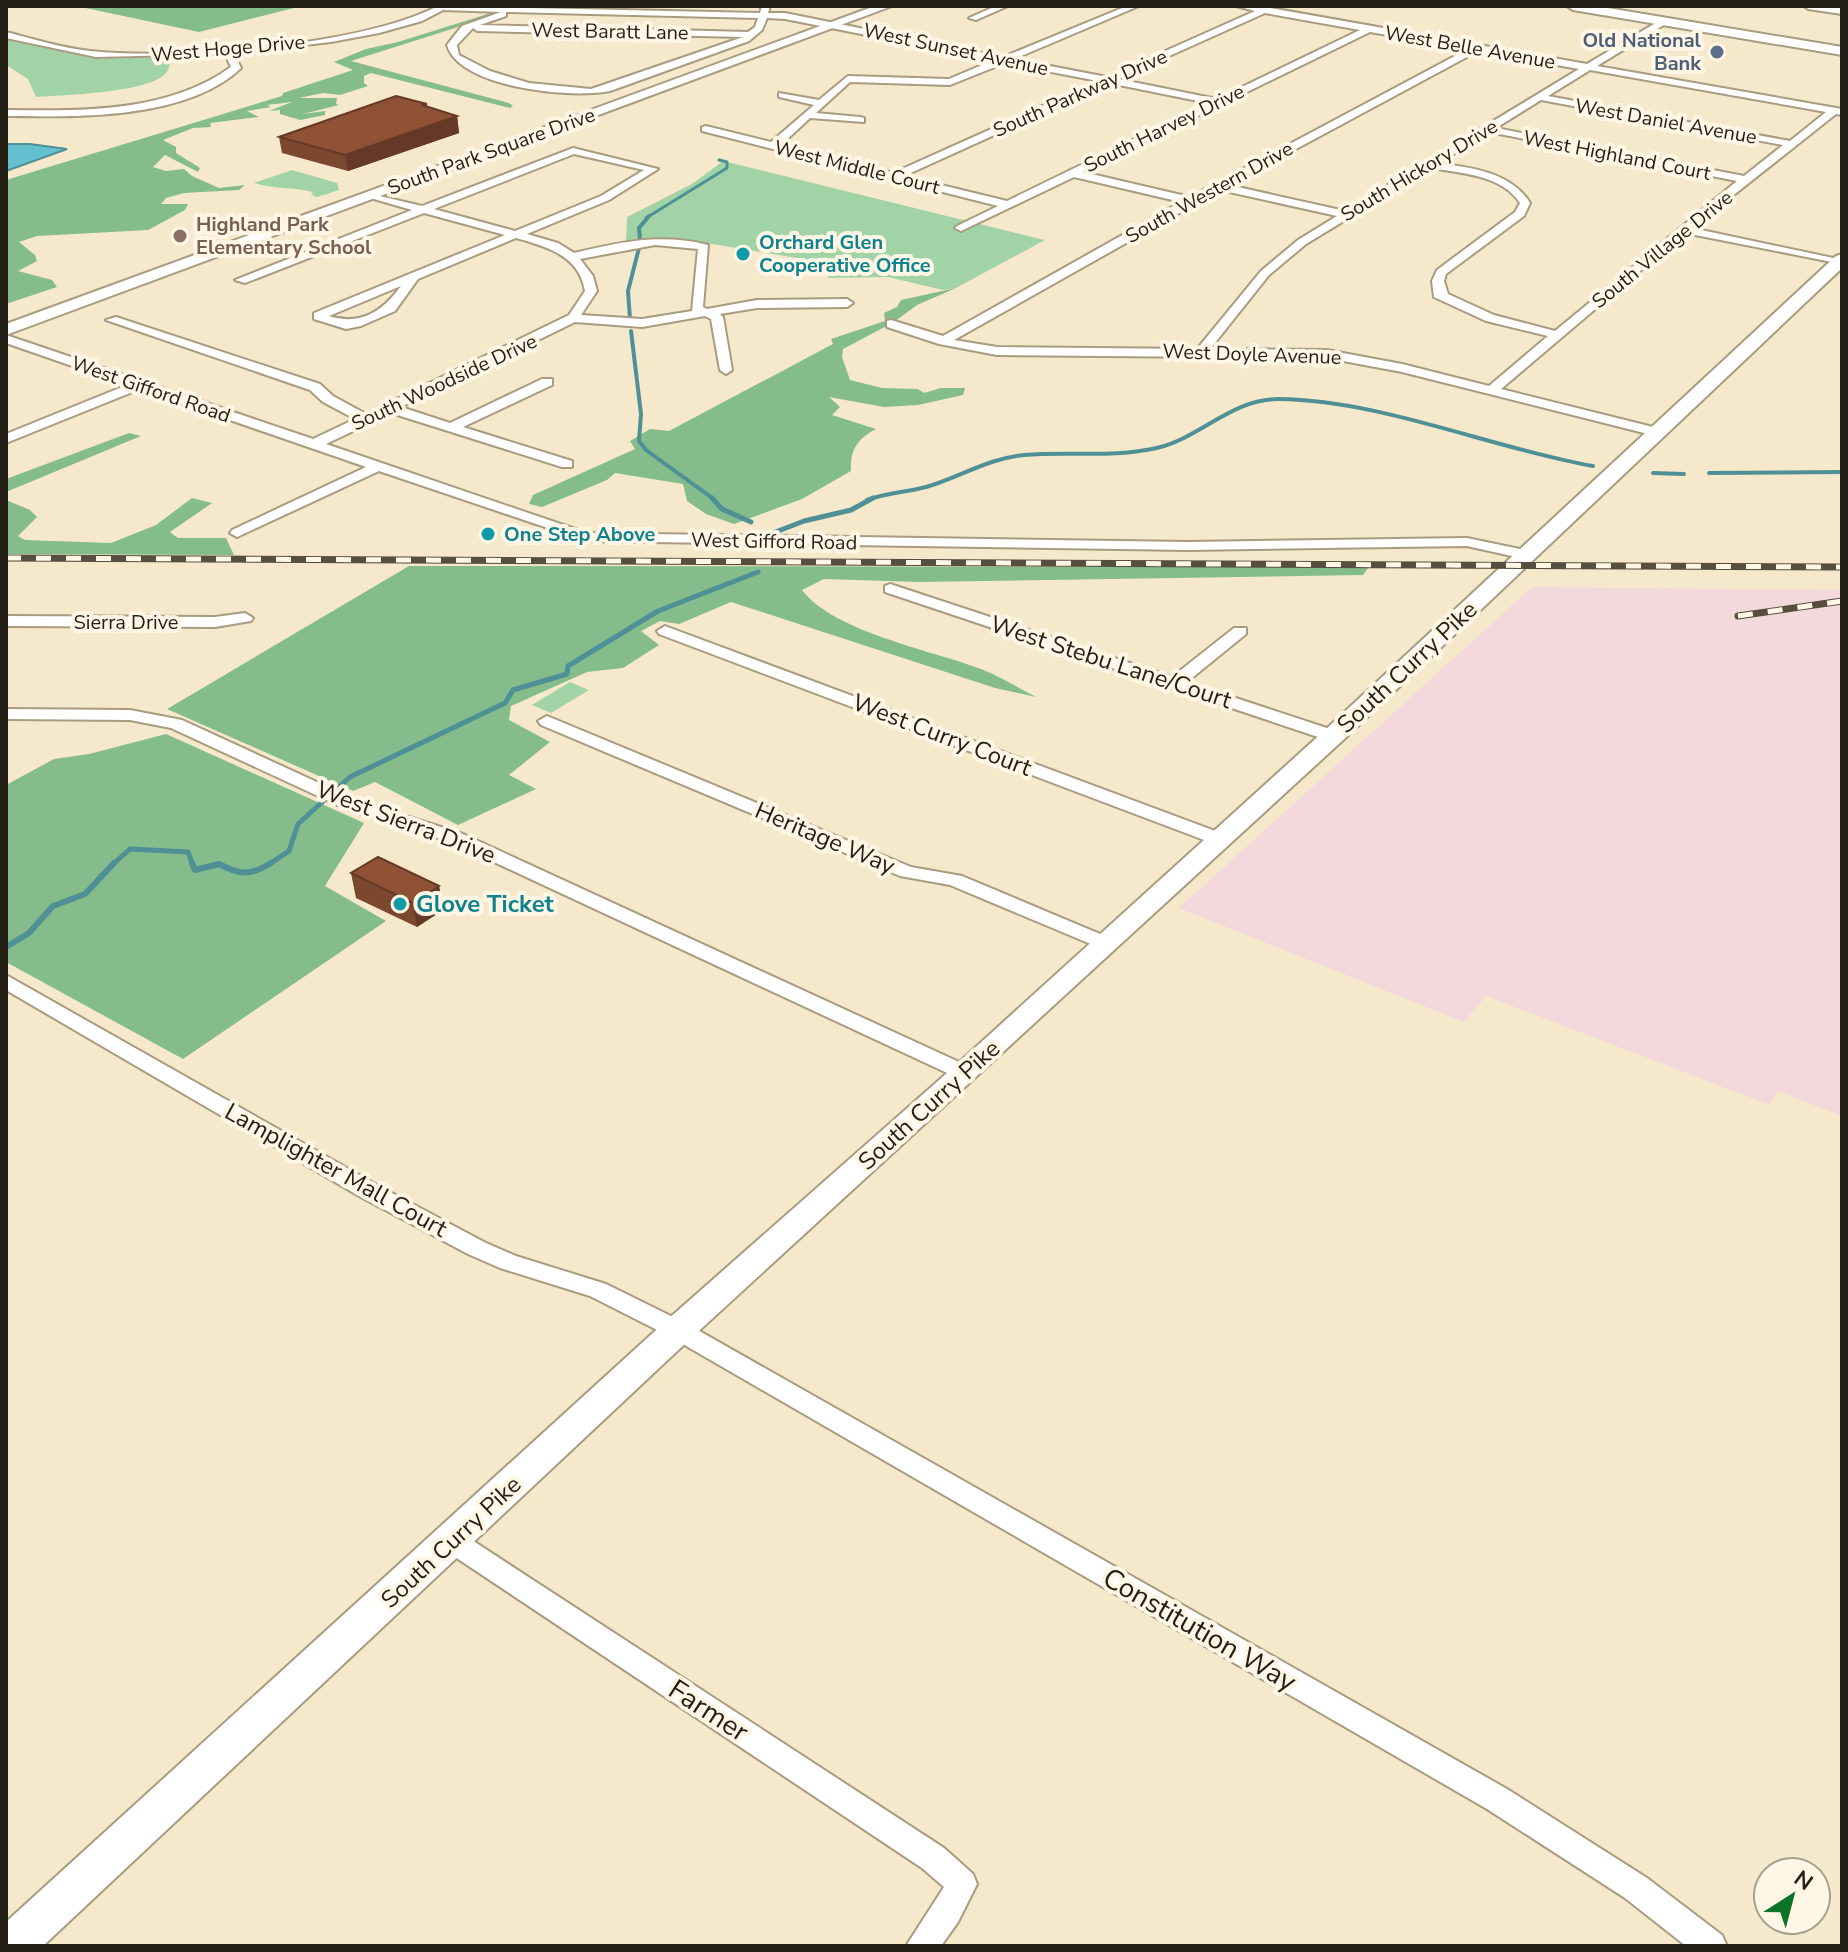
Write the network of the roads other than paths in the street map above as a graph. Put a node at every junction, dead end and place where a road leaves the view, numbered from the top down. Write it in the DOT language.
graph roads {
  1 [pos="529,6"];
  2 [pos="886,6"];
  3 [pos="1004,6"];
  4 [pos="1135,6"];
  5 [pos="1240,6"];
  6 [pos="1573,6"];
  7 [pos="1808,6"];
  8 [pos="445,7"];
  9 [pos="1605,8"];
  10 [pos="1265,10"];
  11 [pos="765,11"];
  12 [pos="1842,11"];
  13 [pos="512,12"];
  14 [pos="973,18"];
  15 [pos="1664,21"];
  16 [pos="837,25"];
  17 [pos="465,28"];
  18 [pos="1368,29"];
  19 [pos="754,34"];
  20 [pos="6,35"];
  21 [pos="1476,48"];
  22 [pos="228,51"];
  23 [pos="1842,51"];
  24 [pos="1006,59"];
  25 [pos="1588,68"];
  26 [pos="1107,80"];
  27 [pos="782,95"];
  28 [pos="1539,97"];
  29 [pos="1217,102"];
  30 [pos="820,103"];
  31 [pos="1838,112"];
  32 [pos="6,113"];
  33 [pos="807,115"];
  34 [pos="860,120"];
  35 [pos="706,129"];
  36 [pos="1487,129"];
  37 [pos="1792,144"];
  38 [pos="773,146"];
  39 [pos="1429,164"];
  40 [pos="1072,173"];
  41 [pos="895,176"];
  42 [pos="1747,180"];
  43 [pos="1218,186"];
  44 [pos="371,195"];
  45 [pos="1191,201"];
  46 [pos="1008,205"];
  47 [pos="423,209"];
  48 [pos="1345,214"];
  49 [pos="961,228"];
  50 [pos="1683,229"];
  51 [pos="518,234"];
  52 [pos="573,257"];
  53 [pos="1840,260"];
  54 [pos="414,276"];
  55 [pos="241,280"];
  56 [pos="847,303"];
  57 [pos="704,311"];
  58 [pos="573,318"];
  59 [pos="112,320"];
  60 [pos="891,324"];
  61 [pos="6,330"];
  62 [pos="1558,335"];
  63 [pos="6,339"];
  64 [pos="943,341"];
  65 [pos="1202,351"];
  66 [pos="726,370"];
  67 [pos="547,382"];
  68 [pos="138,385"];
  69 [pos="1492,390"];
  70 [pos="390,408"];
  71 [pos="365,419"];
  72 [pos="452,427"];
  73 [pos="1656,432"];
  74 [pos="6,439"];
  75 [pos="314,444"];
  76 [pos="567,464"];
  77 [pos="377,467"];
  78 [pos="237,533"];
  79 [pos="1525,554"];
  80 [pos="890,589"];
  81 [pos="245,618"];
  82 [pos="6,621"];
  83 [pos="665,631"];
  84 [pos="1240,631"];
  85 [pos="1175,683"];
  86 [pos="6,714"];
  87 [pos="547,721"];
  88 [pos="1333,736"];
  89 [pos="1219,839"];
  90 [pos="1105,943"];
  91 [pos="6,981"];
  92 [pos="965,1073"];
  93 [pos="678,1330"];
  94 [pos="452,1541"];
  95 [pos="12,1946"];
  96 [pos="922,1946"];
  97 [pos="1711,1946"];
  1 -- 13 [label="street"];
  2 -- 16 [label="main road, South Park Square Drive"];
  3 -- 14 [label="street"];
  4 -- 24 [label="street"];
  5 -- 10 [label="street, West Belle Avenue"];
  6 -- 9 [label="main road"];
  7 -- 12 [label="street"];
  8 -- 13 [label="street"];
  8 -- 22 [label="street, West Hoge Drive"];
  9 -- 15 [label="main road"];
  10 -- 18 [label="street, West Belle Avenue"];
  10 -- 26 [label="street, South Parkway Drive"];
  11 -- 13 [label="street, West Sunset Avenue"];
  11 -- 16 [label="street, West Sunset Avenue"];
  11 -- 19 [label="street"];
  13 -- 17 [label="street"];
  15 -- 23 [label="main road"];
  15 -- 25 [label="street, South Hickory Drive"];
  16 -- 24 [label="street, West Sunset Avenue"];
  16 -- 44 [label="main road, South Park Square Drive"];
  17 -- 19 [label="street, West Baratt Lane"];
  17 -- 19 [label="street"];
  18 -- 21 [label="street, West Belle Avenue"];
  18 -- 29 [label="street, South Harvey Drive"];
  20 -- 22 [label="street, West Hoge Drive"];
  21 -- 25 [label="street, West Belle Avenue"];
  21 -- 43 [label="street, South Western Drive"];
  22 -- 32 [label="street"];
  24 -- 26 [label="street, West Sunset Avenue"];
  24 -- 30 [label="street"];
  25 -- 28 [label="street, South Hickory Drive"];
  25 -- 31 [label="street, West Belle Avenue"];
  26 -- 29 [label="street, West Sunset Avenue"];
  26 -- 41 [label="street, South Parkway Drive"];
  27 -- 30 [label="street"];
  28 -- 36 [label="street, South Hickory Drive"];
  28 -- 37 [label="street, West Daniel Avenue"];
  29 -- 40 [label="street, South Harvey Drive"];
  30 -- 33 [label="street"];
  31 -- 37 [label="street, South Village Drive"];
  33 -- 34 [label="street"];
  33 -- 38 [label="street"];
  35 -- 38 [label="street, West Middle Court"];
  36 -- 39 [label="street, South Hickory Drive"];
  36 -- 42 [label="street, West Highland Court"];
  37 -- 42 [label="street, South Village Drive"];
  38 -- 41 [label="street, West Middle Court"];
  39 -- 48 [label="street, South Hickory Drive"];
  39 -- 62 [label="street"];
  40 -- 45 [label="street"];
  40 -- 46 [label="street, South Harvey Drive"];
  41 -- 46 [label="street, West Middle Court"];
  42 -- 50 [label="street, South Village Drive"];
  43 -- 45 [label="street, South Western Drive"];
  43 -- 48 [label="street"];
  44 -- 47 [label="street"];
  44 -- 61 [label="main road, South Park Square Drive"];
  45 -- 64 [label="street, South Western Drive"];
  46 -- 49 [label="street, South Harvey Drive"];
  47 -- 51 [label="street"];
  47 -- 51 [label="street"];
  47 -- 55 [label="street"];
  48 -- 65 [label="street, South Hickory Drive"];
  50 -- 53 [label="street"];
  50 -- 62 [label="street, South Village Drive"];
  51 -- 52 [label="street"];
  51 -- 54 [label="street"];
  52 -- 57 [label="street"];
  52 -- 58 [label="street"];
  53 -- 73 [label="main road, South Curry Pike"];
  54 -- 54 [label="street"];
  56 -- 57 [label="street"];
  57 -- 58 [label="street"];
  57 -- 66 [label="street"];
  58 -- 70 [label="street, South Woodside Drive"];
  59 -- 71 [label="street"];
  60 -- 64 [label="street, West Doyle Avenue"];
  62 -- 69 [label="street, South Village Drive"];
  63 -- 68 [label="street, West Gifford Road"];
  64 -- 65 [label="street, West Doyle Avenue"];
  65 -- 69 [label="street, West Doyle Avenue"];
  67 -- 72 [label="street"];
  68 -- 74 [label="street"];
  68 -- 75 [label="street, West Gifford Road"];
  69 -- 73 [label="street, West Doyle Avenue"];
  70 -- 71 [label="street, South Woodside Drive"];
  70 -- 72 [label="street"];
  71 -- 75 [label="street, South Woodside Drive"];
  72 -- 76 [label="street"];
  73 -- 79 [label="main road, South Curry Pike"];
  75 -- 77 [label="street, West Gifford Road"];
  77 -- 78 [label="street"];
  77 -- 79 [label="street, West Gifford Road"];
  79 -- 88 [label="main road, South Curry Pike"];
  80 -- 85 [label="street, West Stebu Lane/Court"];
  81 -- 82 [label="street, Sierra Drive"];
  83 -- 89 [label="street, West Curry Court"];
  84 -- 85 [label="street"];
  85 -- 88 [label="street, West Stebu Lane/Court"];
  86 -- 92 [label="street, West Sierra Drive"];
  87 -- 90 [label="street, Heritage Way"];
  88 -- 89 [label="main road, South Curry Pike"];
  89 -- 90 [label="main road, South Curry Pike"];
  90 -- 92 [label="main road, South Curry Pike"];
  91 -- 93 [label="street, Lamplighter Mall Court"];
  92 -- 93 [label="main road, South Curry Pike"];
  93 -- 94 [label="main road, South Curry Pike"];
  93 -- 97 [label="street, Constitution Way"];
  94 -- 95 [label="main road, South Curry Pike"];
  94 -- 96 [label="street, Farmer"];
}
